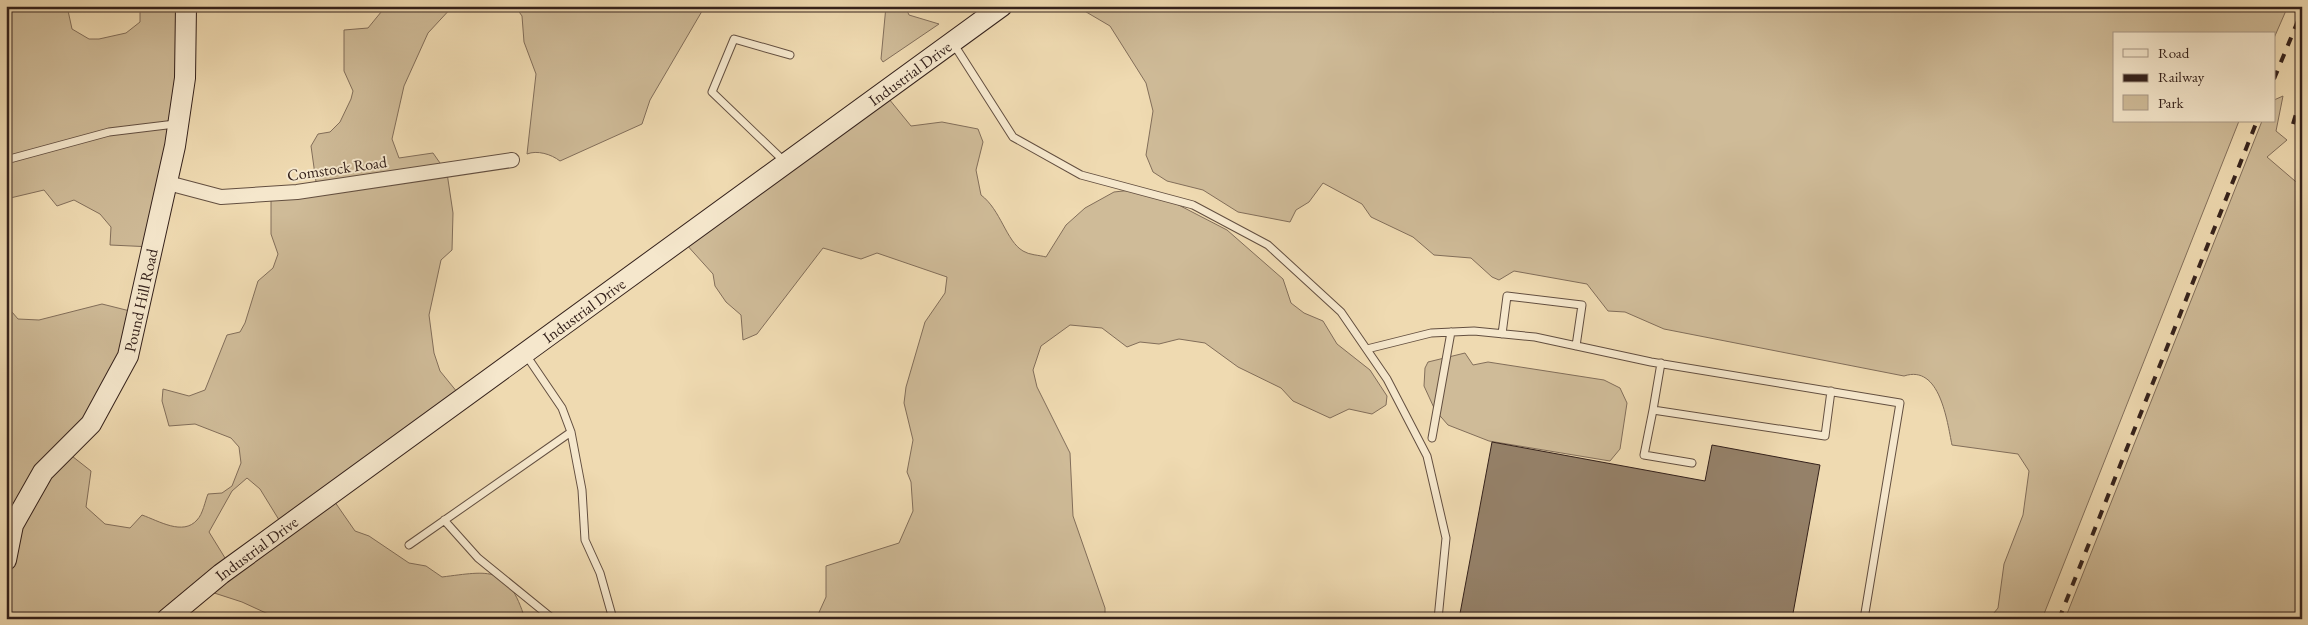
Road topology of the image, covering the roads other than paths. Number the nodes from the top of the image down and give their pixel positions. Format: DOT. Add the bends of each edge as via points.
graph roads {
  1 [pos="186,6"];
  2 [pos="1002,6"];
  3 [pos="953,42"];
  4 [pos="790,55"];
  5 [pos="178,124"];
  6 [pos="6,160"];
  7 [pos="512,160"];
  8 [pos="787,164"];
  9 [pos="168,183"];
  10 [pos="1451,332"];
  11 [pos="1502,334"];
  12 [pos="1576,346"];
  13 [pos="1367,349"];
  14 [pos="524,353"];
  15 [pos="1661,363"];
  16 [pos="1831,391"];
  17 [pos="1653,410"];
  18 [pos="571,432"];
  19 [pos="1432,438"];
  20 [pos="1692,463"];
  21 [pos="444,520"];
  22 [pos="409,545"];
  23 [pos="6,560"];
  24 [pos="167,619"];
  25 [pos="553,619"];
  26 [pos="613,619"];
  27 [pos="1438,619"];
  28 [pos="1864,619"];
  1 -- 5 [label="street, Pound Hill Road" via="185,78"];
  2 -- 3 [label="street, Industrial Drive"];
  3 -- 8 [label="street, Industrial Drive"];
  3 -- 13 [label="lane" via="1013,137 1081,175 1193,205 1268,246 1341,312"];
  4 -- 8 [label="lane" via="734,39 712,92"];
  5 -- 6 [label="lane" via="109,132"];
  5 -- 9 [label="street, Pound Hill Road"];
  7 -- 9 [label="street, Comstock Road" via="297,192 220,197"];
  8 -- 14 [label="street, Industrial Drive"];
  9 -- 23 [label="street, Pound Hill Road" via="128,356 91,424 43,472 13,525"];
  10 -- 11 [label="lane"];
  10 -- 13 [label="lane" via="1431,333"];
  10 -- 19 [label="lane"];
  11 -- 12 [label="lane"];
  11 -- 12 [label="lane" via="1507,296 1582,305"];
  12 -- 15 [label="lane"];
  13 -- 27 [label="lane" via="1387,378 1427,456 1446,538"];
  14 -- 18 [label="lane" via="562,408"];
  14 -- 24 [label="street, Industrial Drive" via="221,574"];
  15 -- 16 [label="lane"];
  15 -- 17 [label="lane"];
  16 -- 17 [label="lane" via="1825,436"];
  16 -- 28 [label="lane" via="1900,403"];
  17 -- 20 [label="lane" via="1644,455"];
  18 -- 21 [label="lane"];
  18 -- 26 [label="lane" via="582,490 585,540 600,574"];
  21 -- 22 [label="lane"];
  21 -- 25 [label="lane" via="478,558"];
}
